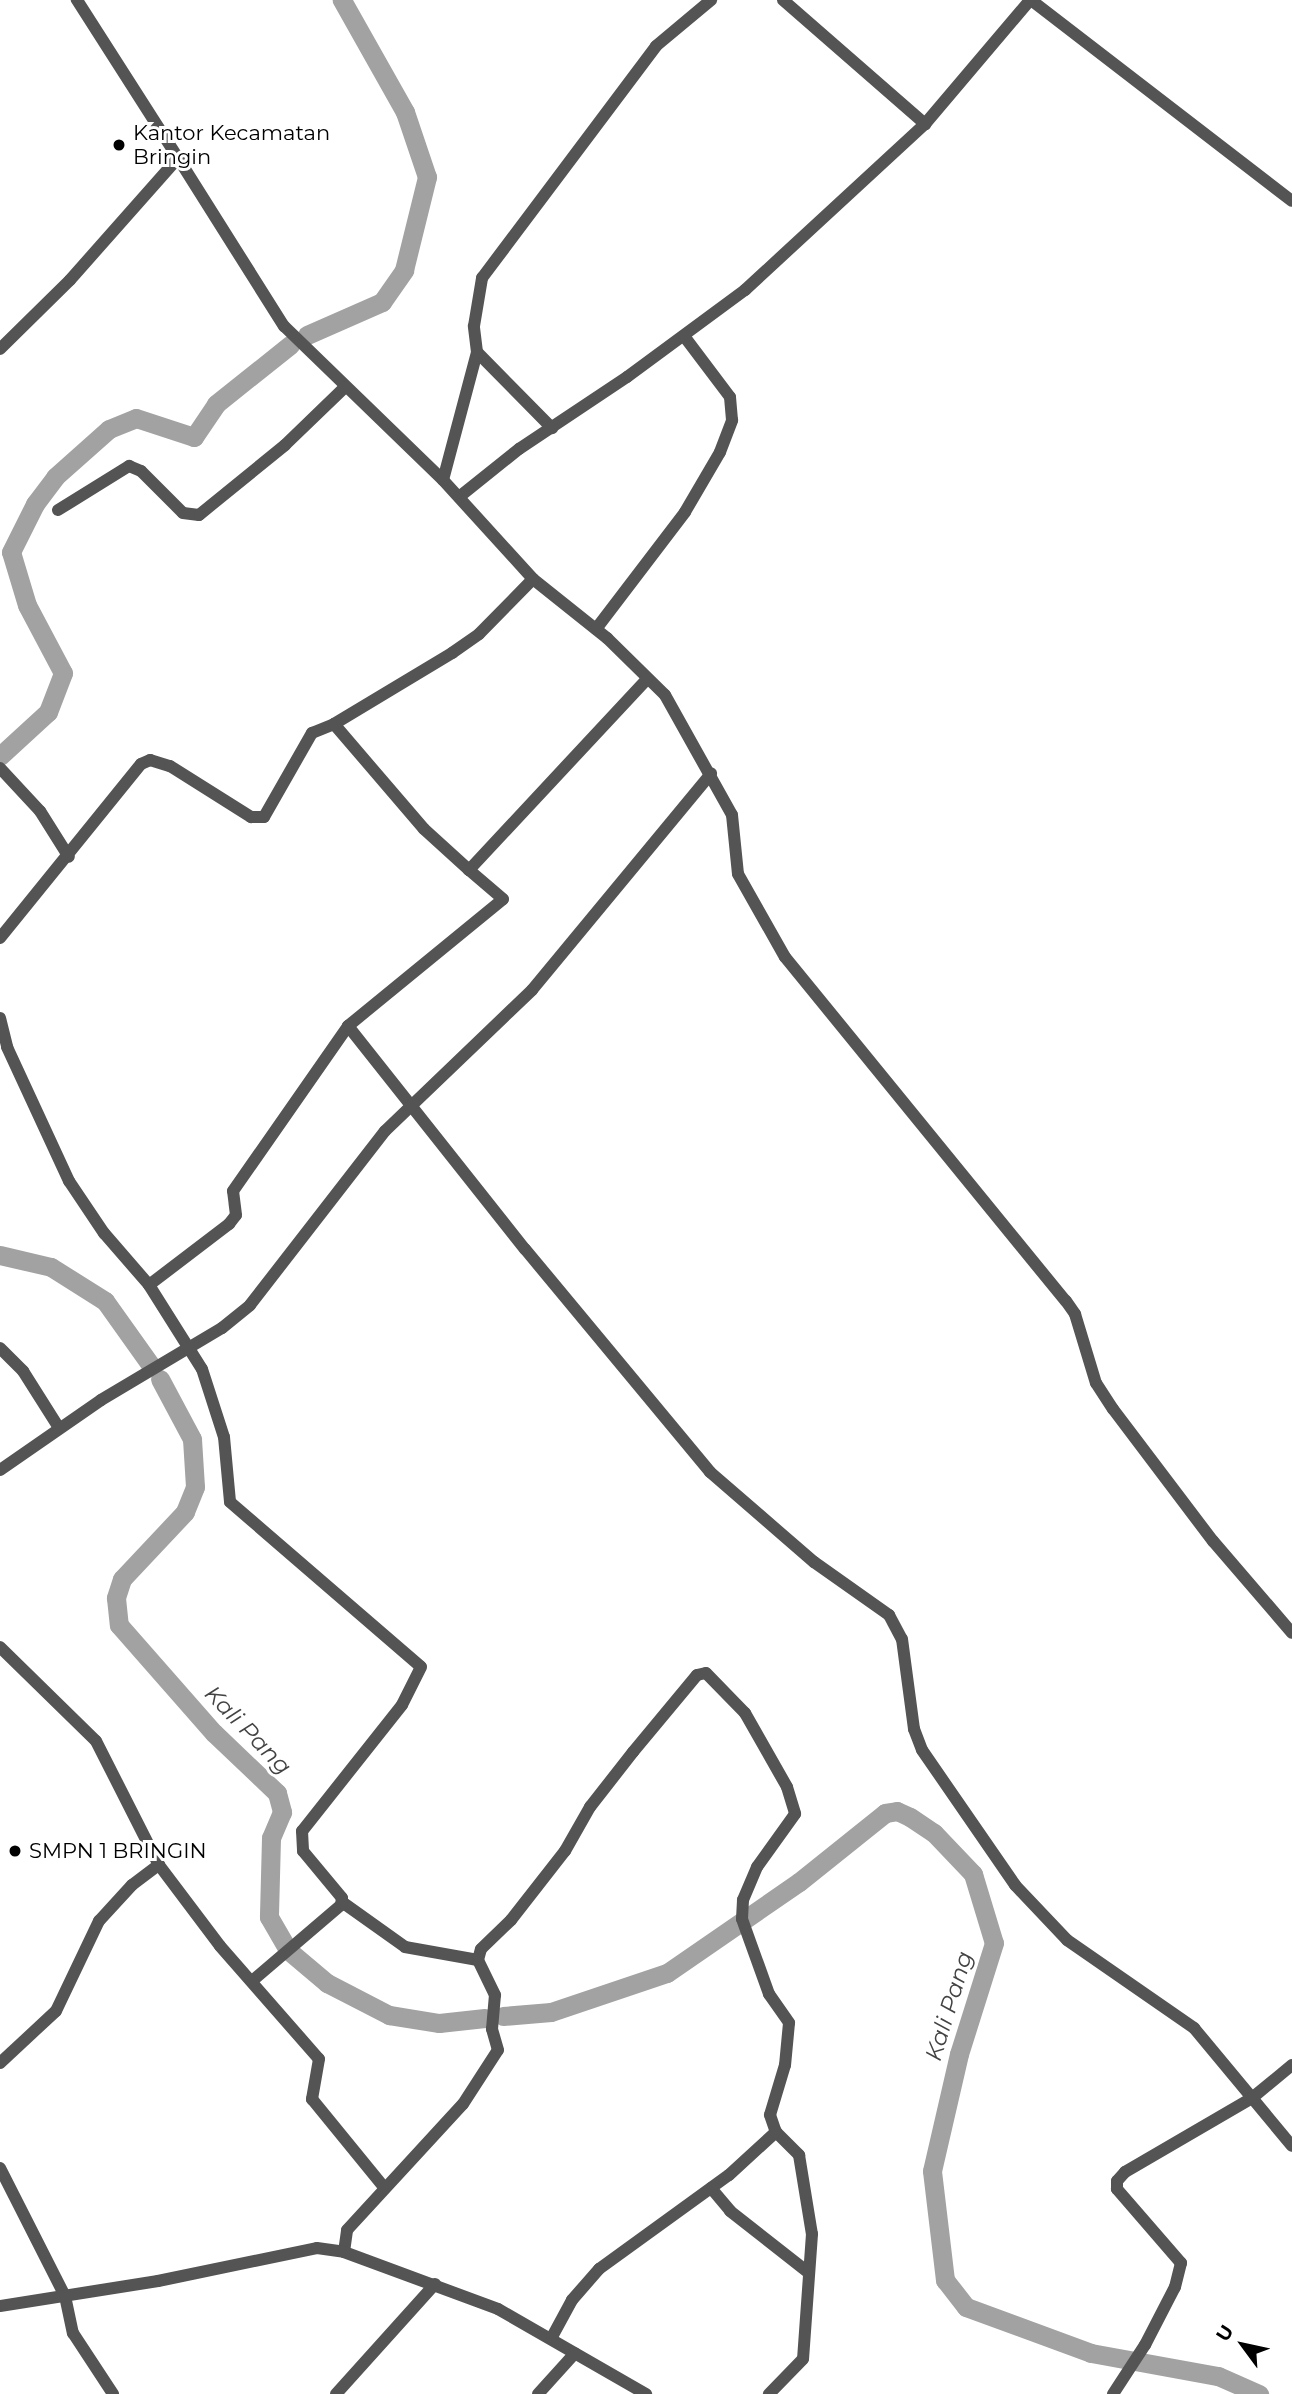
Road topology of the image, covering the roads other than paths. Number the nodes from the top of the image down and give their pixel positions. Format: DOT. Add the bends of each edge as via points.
graph roads {
  1 [pos="77,0"];
  2 [pos="711,0"];
  3 [pos="783,0"];
  4 [pos="1030,0"];
  5 [pos="925,124"];
  6 [pos="178,158"];
  7 [pos="1292,201"];
  8 [pos="684,336"];
  9 [pos="0,349"];
  10 [pos="477,352"];
  11 [pos="345,387"];
  12 [pos="552,428"];
  13 [pos="443,480"];
  14 [pos="458,497"];
  15 [pos="58,510"];
  16 [pos="533,579"];
  17 [pos="596,629"];
  18 [pos="647,679"];
  19 [pos="334,724"];
  20 [pos="0,768"];
  21 [pos="710,774"];
  22 [pos="69,857"];
  23 [pos="469,870"];
  24 [pos="0,938"];
  25 [pos="0,1018"];
  26 [pos="348,1026"];
  27 [pos="411,1101"];
  28 [pos="149,1285"];
  29 [pos="0,1348"];
  30 [pos="192,1348"];
  31 [pos="59,1428"];
  32 [pos="0,1470"];
  33 [pos="1292,1633"];
  34 [pos="0,1647"];
  35 [pos="159,1864"];
  36 [pos="342,1902"];
  37 [pos="478,1960"];
  38 [pos="252,1981"];
  39 [pos="0,2063"];
  40 [pos="1292,2065"];
  41 [pos="1252,2098"];
  42 [pos="776,2133"];
  43 [pos="1292,2146"];
  44 [pos="0,2168"];
  45 [pos="383,2186"];
  46 [pos="711,2188"];
  47 [pos="344,2252"];
  48 [pos="809,2273"];
  49 [pos="435,2284"];
  50 [pos="65,2296"];
  51 [pos="0,2306"];
  52 [pos="552,2337"];
  53 [pos="575,2353"];
  54 [pos="113,2394"];
  55 [pos="336,2394"];
  56 [pos="538,2394"];
  57 [pos="646,2394"];
  58 [pos="769,2394"];
  59 [pos="1113,2394"];
  1 -- 6 [label="street"];
  2 -- 10 [label="street" via="656,46 482,278 474,327"];
  3 -- 5 [label="street"];
  4 -- 5 [label="street"];
  4 -- 7 [label="street"];
  5 -- 8 [label="street" via="756,281"];
  6 -- 9 [label="street"];
  6 -- 11 [label="street" via="257,289 284,326"];
  8 -- 12 [label="street"];
  8 -- 17 [label="street" via="730,397 732,421 720,452 685,512"];
  10 -- 12 [label="street"];
  10 -- 13 [label="street"];
  11 -- 13 [label="street"];
  11 -- 15 [label="street" via="285,445 199,515 183,513 141,471 129,466"];
  12 -- 14 [label="street"];
  13 -- 14 [label="street"];
  14 -- 16 [label="street"];
  16 -- 17 [label="street"];
  16 -- 19 [label="street" via="479,634"];
  17 -- 18 [label="street"];
  18 -- 21 [label="street" via="665,695"];
  18 -- 23 [label="street"];
  19 -- 22 [label="street" via="321,727 304,742 300,759 264,817 251,817 170,766 150,760 141,764"];
  19 -- 23 [label="street" via="424,829"];
  20 -- 22 [label="street" via="40,811"];
  21 -- 27 [label="street" via="532,990 493,1032"];
  21 -- 33 [label="street" via="732,815 738,874 745,894 785,957 1066,1301 1075,1314 1096,1383 1113,1409 1213,1541"];
  22 -- 24 [label="street" via="11,919"];
  23 -- 26 [label="street" via="503,899"];
  25 -- 28 [label="street" via="7,1047 69,1181 104,1233"];
  26 -- 27 [label="street"];
  26 -- 28 [label="street" via="233,1191 236,1215"];
  27 -- 30 [label="street" via="274,1279 250,1305"];
  27 -- 41 [label="street" via="525,1249 710,1472 814,1562 889,1615 902,1639 914,1729 922,1751 1015,1885 1067,1940 1194,2028"];
  28 -- 30 [label="street"];
  29 -- 31 [label="street" via="23,1371"];
  30 -- 31 [label="street"];
  30 -- 36 [label="street" via="224,1437 230,1502 421,1667 402,1704 302,1831 303,1851"];
  31 -- 32 [label="street"];
  34 -- 35 [label="street" via="96,1741"];
  35 -- 38 [label="street"];
  35 -- 39 [label="street" via="99,1921 56,2011"];
  36 -- 37 [label="street" via="405,1947"];
  36 -- 38 [label="street"];
  37 -- 42 [label="street" via="481,1949 565,1851 590,1807 633,1752 697,1675 710,1675 745,1713 788,1787 795,1814 757,1867 743,1900 742,1919 769,1994 789,2023 785,2065 770,2115"];
  37 -- 45 [label="street" via="495,1995 492,2029 498,2050 463,2104"];
  38 -- 45 [label="street" via="319,2059 312,2099"];
  40 -- 41 [label="street"];
  41 -- 43 [label="street"];
  41 -- 59 [label="street" via="1117,2181 1117,2189 1181,2263 1175,2287 1145,2346"];
  42 -- 46 [label="street"];
  42 -- 48 [label="street" via="799,2155 810,2204"];
  44 -- 50 [label="street"];
  45 -- 47 [label="street" via="347,2230"];
  46 -- 48 [label="street" via="730,2211"];
  46 -- 52 [label="street" via="599,2269 572,2300"];
  47 -- 49 [label="street"];
  47 -- 50 [label="street" via="317,2248"];
  48 -- 58 [label="street" via="803,2360"];
  49 -- 52 [label="street"];
  49 -- 55 [label="street"];
  50 -- 51 [label="street"];
  50 -- 54 [label="street" via="73,2333"];
  52 -- 53 [label="street"];
  53 -- 56 [label="street"];
  53 -- 57 [label="street"];
}
